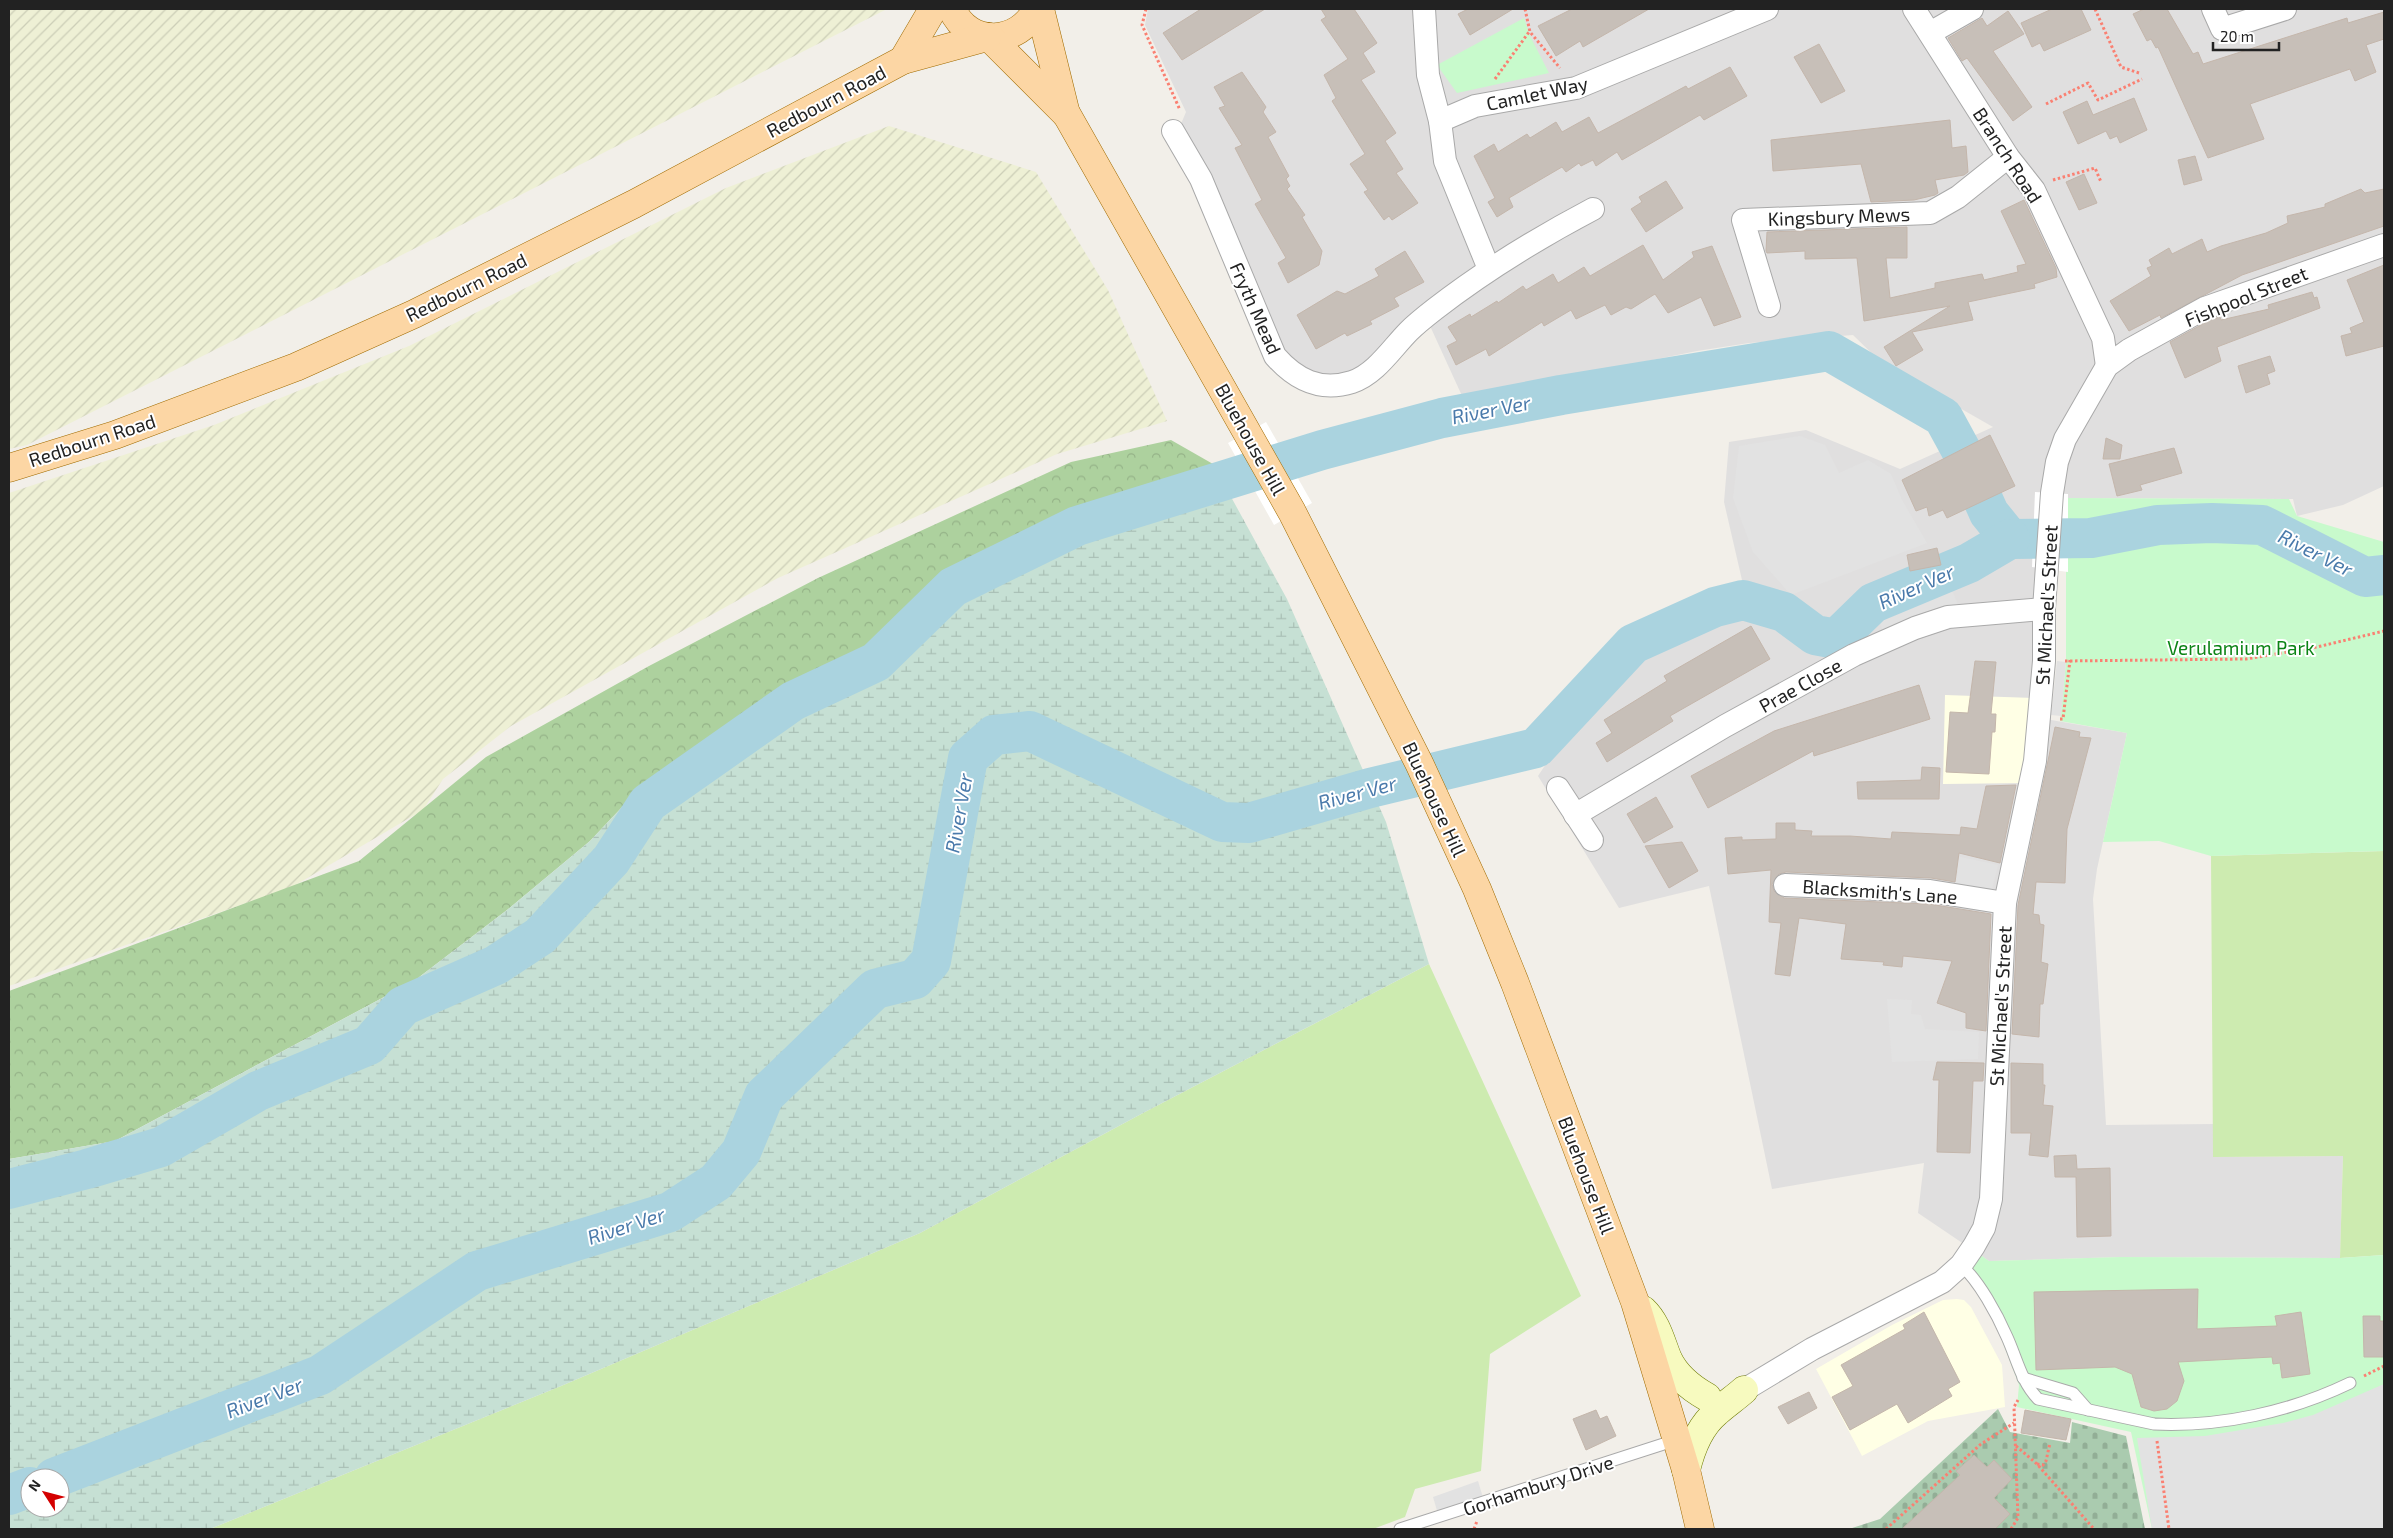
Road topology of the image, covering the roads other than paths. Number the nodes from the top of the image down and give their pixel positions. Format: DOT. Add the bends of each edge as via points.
graph roads {
  1 [pos="933,9"];
  2 [pos="952,9"];
  3 [pos="1038,9"];
  4 [pos="1424,9"];
  5 [pos="1767,9"];
  6 [pos="1914,9"];
  7 [pos="1972,9"];
  8 [pos="2213,9"];
  9 [pos="2285,9"];
  10 [pos="1930,33"];
  11 [pos="988,37"];
  12 [pos="903,60"];
  13 [pos="1067,115"];
  14 [pos="1440,121"];
  15 [pos="1173,131"];
  16 [pos="2008,157"];
  17 [pos="1593,209"];
  18 [pos="2384,245"];
  19 [pos="1489,270"];
  20 [pos="1769,306"];
  21 [pos="2107,366"];
  22 [pos="9,468"];
  23 [pos="2052,493"];
  24 [pos="2044,609"];
  25 [pos="1558,788"];
  26 [pos="1575,815"];
  27 [pos="1592,840"];
  28 [pos="1785,885"];
  29 [pos="2005,903"];
  30 [pos="1961,1265"];
  31 [pos="1634,1302"];
  32 [pos="2350,1383"];
  33 [pos="1744,1390"];
  34 [pos="1708,1397"];
  35 [pos="1668,1412"];
  36 [pos="1676,1440"];
  37 [pos="1686,1470"];
  38 [pos="1400,1529"];
  39 [pos="1700,1529"];
  1 -- 12 [label="main road, Redbourn Road"];
  2 -- 11 [label="main road, Bluehouse Hill" via="972,32"];
  3 -- 11 [label="main road, Redbourn Road" via="1020,30 1005,36"];
  3 -- 13 [label="main road, Bluehouse Hill"];
  4 -- 14 [label="street" via="1428,75"];
  5 -- 14 [label="street, Camlet Way" via="1576,88 1475,106"];
  6 -- 10 [label="street, Branch Road"];
  7 -- 10 [label="street"];
  8 -- 9 [label="street" via="2222,28"];
  10 -- 16 [label="street, Branch Road"];
  11 -- 12 [label="main road, Redbourn Road"];
  11 -- 13 [label="main road, Bluehouse Hill"];
  12 -- 22 [label="main road, Redbourn Road" via="634,204 414,314 296,367 115,434"];
  13 -- 31 [label="main road, Bluehouse Hill" via="1292,512 1424,774 1477,889 1515,983"];
  14 -- 19 [label="street" via="1445,160"];
  15 -- 19 [label="street, Fryth Mead" via="1181,160 1201,179 1275,356 1288,371 1304,380 1320,385 1338,385 1374,370 1410,329"];
  16 -- 20 [label="street, Kingsbury Mews" via="1958,197 1930,213 1743,220"];
  16 -- 21 [label="street, Branch Road" via="2034,190 2103,338"];
  17 -- 19 [label="street, Fryth Mead" via="1574,229"];
  18 -- 21 [label="street, Fishpool Street" via="2205,308 2129,350"];
  21 -- 23 [label="street, Fishpool Street" via="2066,439"];
  23 -- 24 [label="street, St Michael's Street"];
  24 -- 26 [label="street, Prae Close" via="1948,617 1915,628 1854,655"];
  24 -- 29 [label="street, St Michael's Street" via="2044,661 2036,761"];
  25 -- 26 [label="street"];
  26 -- 27 [label="street"];
  28 -- 29 [label="street, Blacksmith's Lane" via="1930,891"];
  29 -- 30 [label="street, St Michael's Street" via="1991,1199 1984,1228"];
  30 -- 32 [label="lane" via="1972,1275 2008,1338 2024,1382 2073,1393 2088,1410 2154,1424 2231,1419 2286,1408"];
  30 -- 33 [label="street, St Michael's Street" via="1942,1282 1812,1349"];
  31 -- 34 [label="street" via="1652,1318 1676,1372"];
  31 -- 35 [label="main road, Bluehouse Hill"];
  33 -- 34 [label="street" via="1728,1388"];
  33 -- 37 [label="street" via="1707,1423 1691,1450"];
  34 -- 35 [label="street"];
  35 -- 36 [label="main road, Bluehouse Hill"];
  36 -- 37 [label="main road, Bluehouse Hill"];
  36 -- 38 [label="lane, Gorhambury Drive"];
  37 -- 39 [label="main road, Bluehouse Hill"];
}
